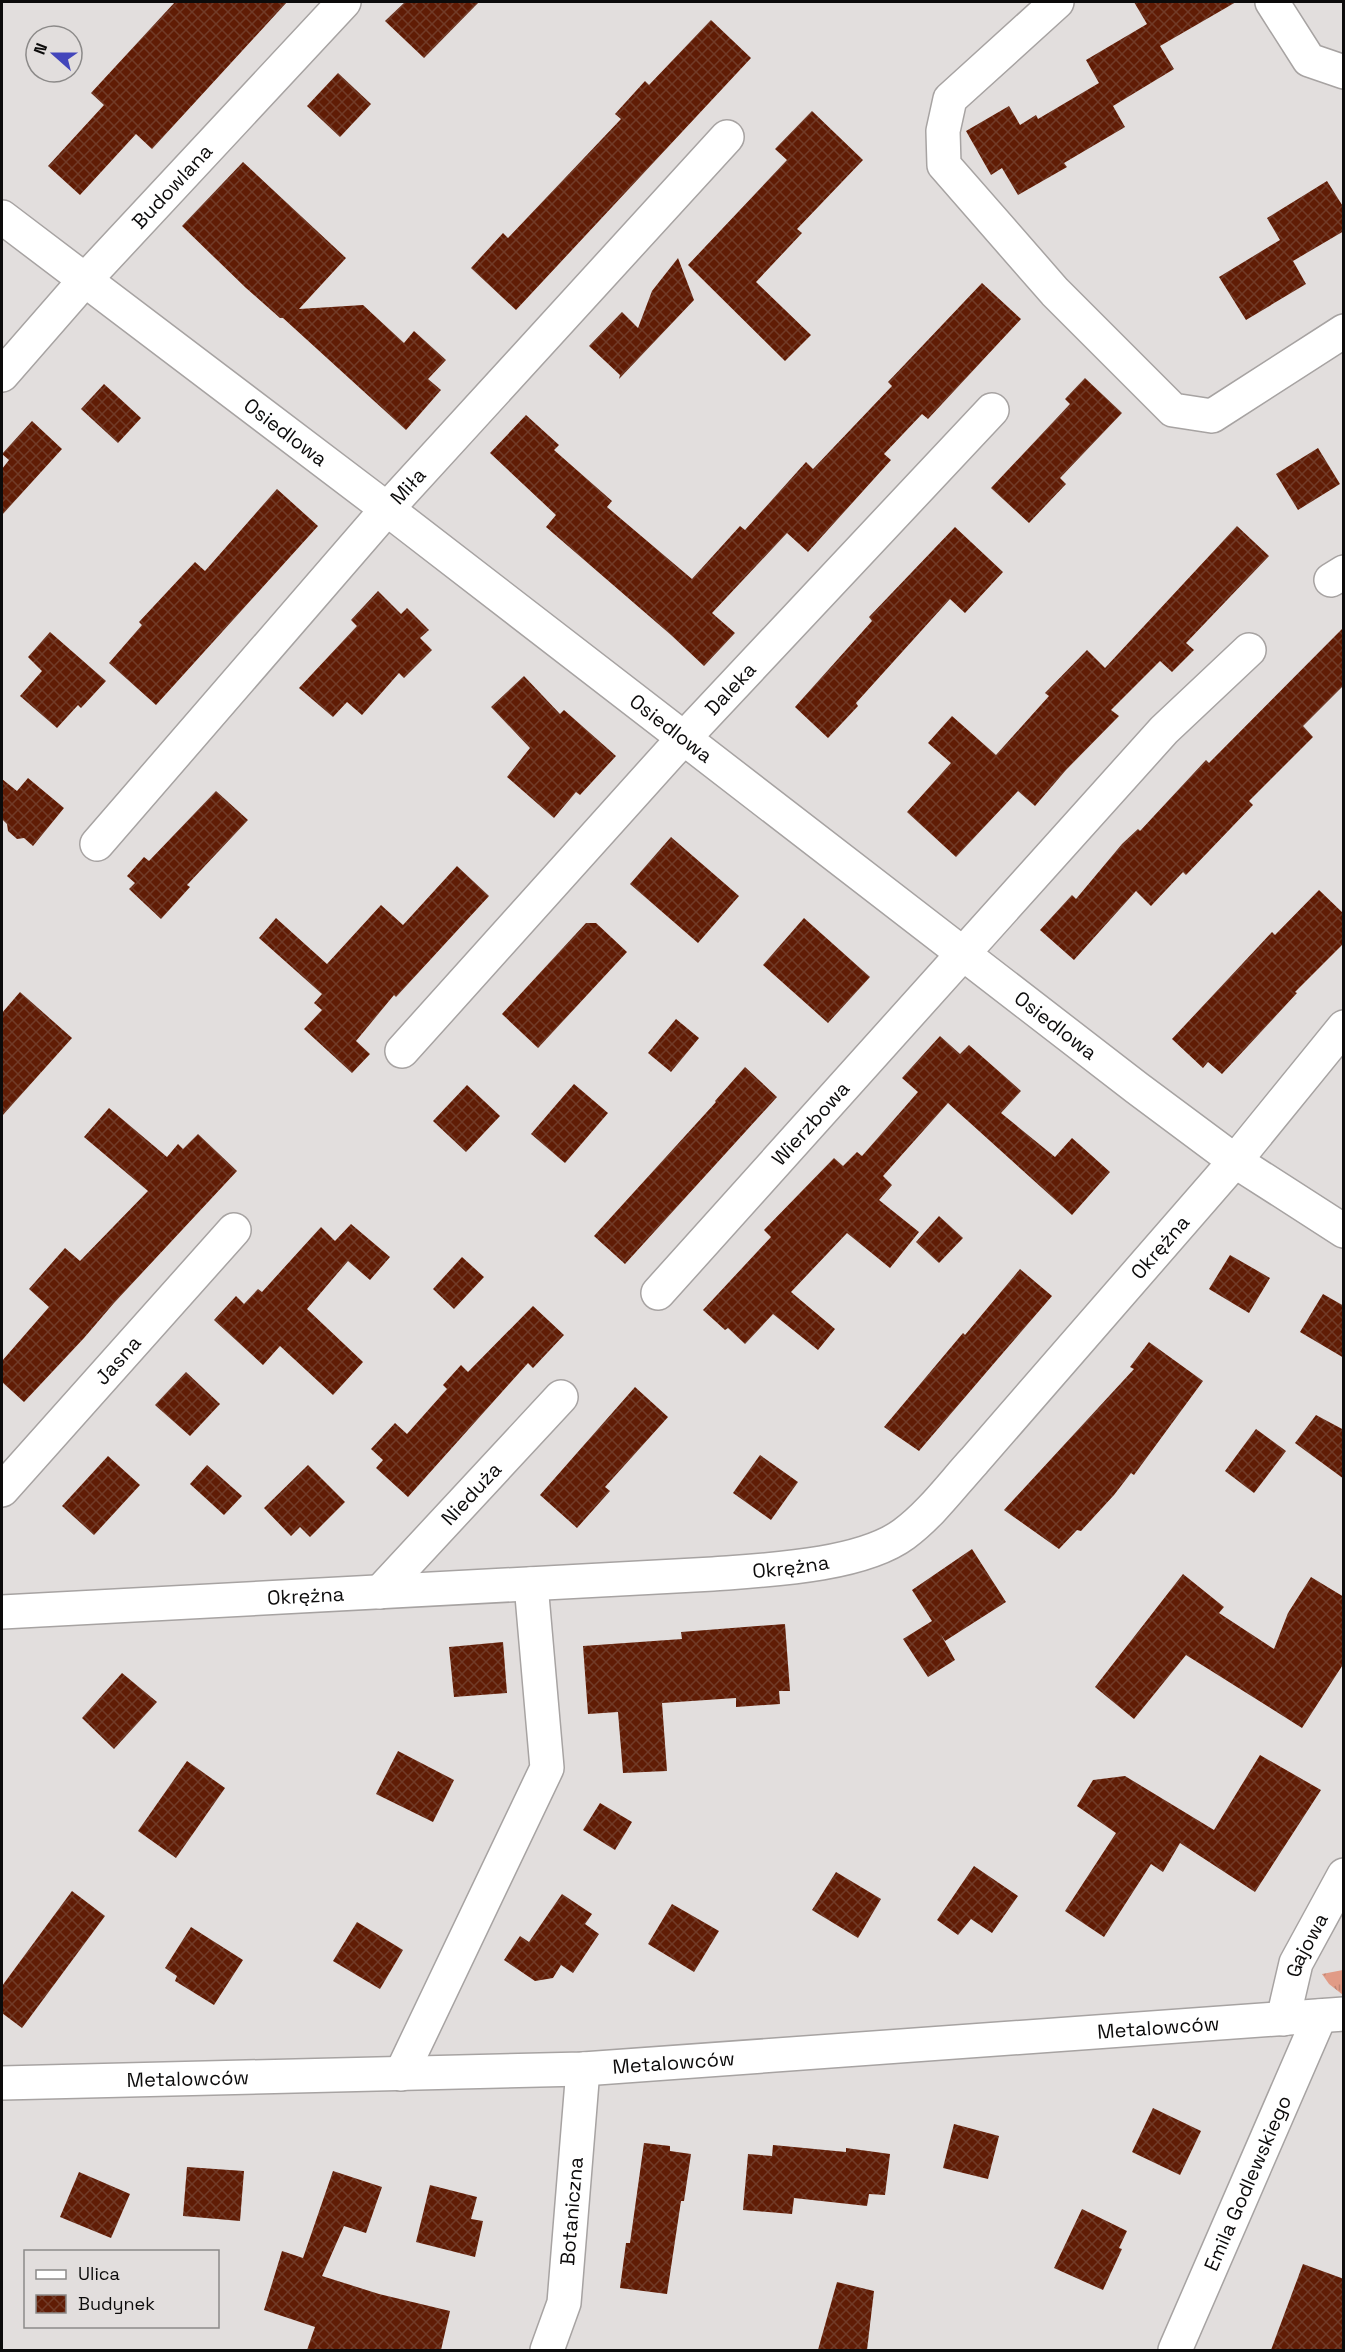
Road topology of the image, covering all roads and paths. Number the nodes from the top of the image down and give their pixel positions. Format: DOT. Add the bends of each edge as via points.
graph roads {
  1 [pos="344,2"];
  2 [pos="1057,2"];
  3 [pos="1272,2"];
  4 [pos="1344,72"];
  5 [pos="727,137"];
  6 [pos="2,217"];
  7 [pos="84,281"];
  8 [pos="1344,331"];
  9 [pos="2,375"];
  10 [pos="992,410"];
  11 [pos="387,508"];
  12 [pos="1249,650"];
  13 [pos="685,738"];
  14 [pos="97,844"];
  15 [pos="963,953"];
  16 [pos="1344,1027"];
  17 [pos="402,1051"];
  18 [pos="1235,1161"];
  19 [pos="234,1230"];
  20 [pos="1344,1231"];
  21 [pos="658,1293"];
  22 [pos="561,1397"];
  23 [pos="2,1490"];
  24 [pos="531,1584"];
  25 [pos="380,1592"];
  26 [pos="2,1612"];
  27 [pos="1344,1875"];
  28 [pos="1332,2015"];
  29 [pos="1283,2019"];
  30 [pos="583,2068"];
  31 [pos="401,2074"];
  32 [pos="2,2083"];
  33 [pos="547,2350"];
  34 [pos="1175,2350"];
  1 -- 7 [label="street, Budowlana"];
  2 -- 8 [label="street" via="950,99 943,131 944,165 1055,292 1173,410 1212,416"];
  3 -- 4 [label="street" via="1309,60"];
  5 -- 11 [label="street, Miła"];
  6 -- 7 [label="street, Osiedlowa"];
  7 -- 9 [label="street, Budowlana"];
  7 -- 11 [label="street, Osiedlowa"];
  10 -- 13 [label="street, Daleka"];
  11 -- 13 [label="street, Osiedlowa"];
  11 -- 14 [label="street, Miła"];
  12 -- 15 [label="street, Wierzbowa" via="1164,730"];
  13 -- 15 [label="street, Osiedlowa"];
  13 -- 17 [label="street, Daleka"];
  15 -- 18 [label="street, Osiedlowa"];
  15 -- 21 [label="street, Wierzbowa"];
  16 -- 18 [label="street, Okrężna"];
  18 -- 20 [label="street, Osiedlowa"];
  18 -- 24 [label="street, Okrężna" via="945,1494 897,1539 861,1554 798,1567"];
  19 -- 23 [label="street, Jasna"];
  22 -- 25 [label="street, Nieduża"];
  24 -- 25 [label="street, Okrężna"];
  24 -- 31 [label="street" via="547,1768"];
  25 -- 26 [label="street, Okrężna"];
  27 -- 29 [label="street, Gajowa" via="1296,1963"];
  28 -- 29 [label="street, Metalowców"];
  28 -- 34 [label="street, Emila Godlewskiego"];
  29 -- 30 [label="street, Metalowców"];
  30 -- 31 [label="street, Metalowców"];
  30 -- 33 [label="street, Botaniczna" via="564,2303"];
  31 -- 32 [label="street, Metalowców"];
}
